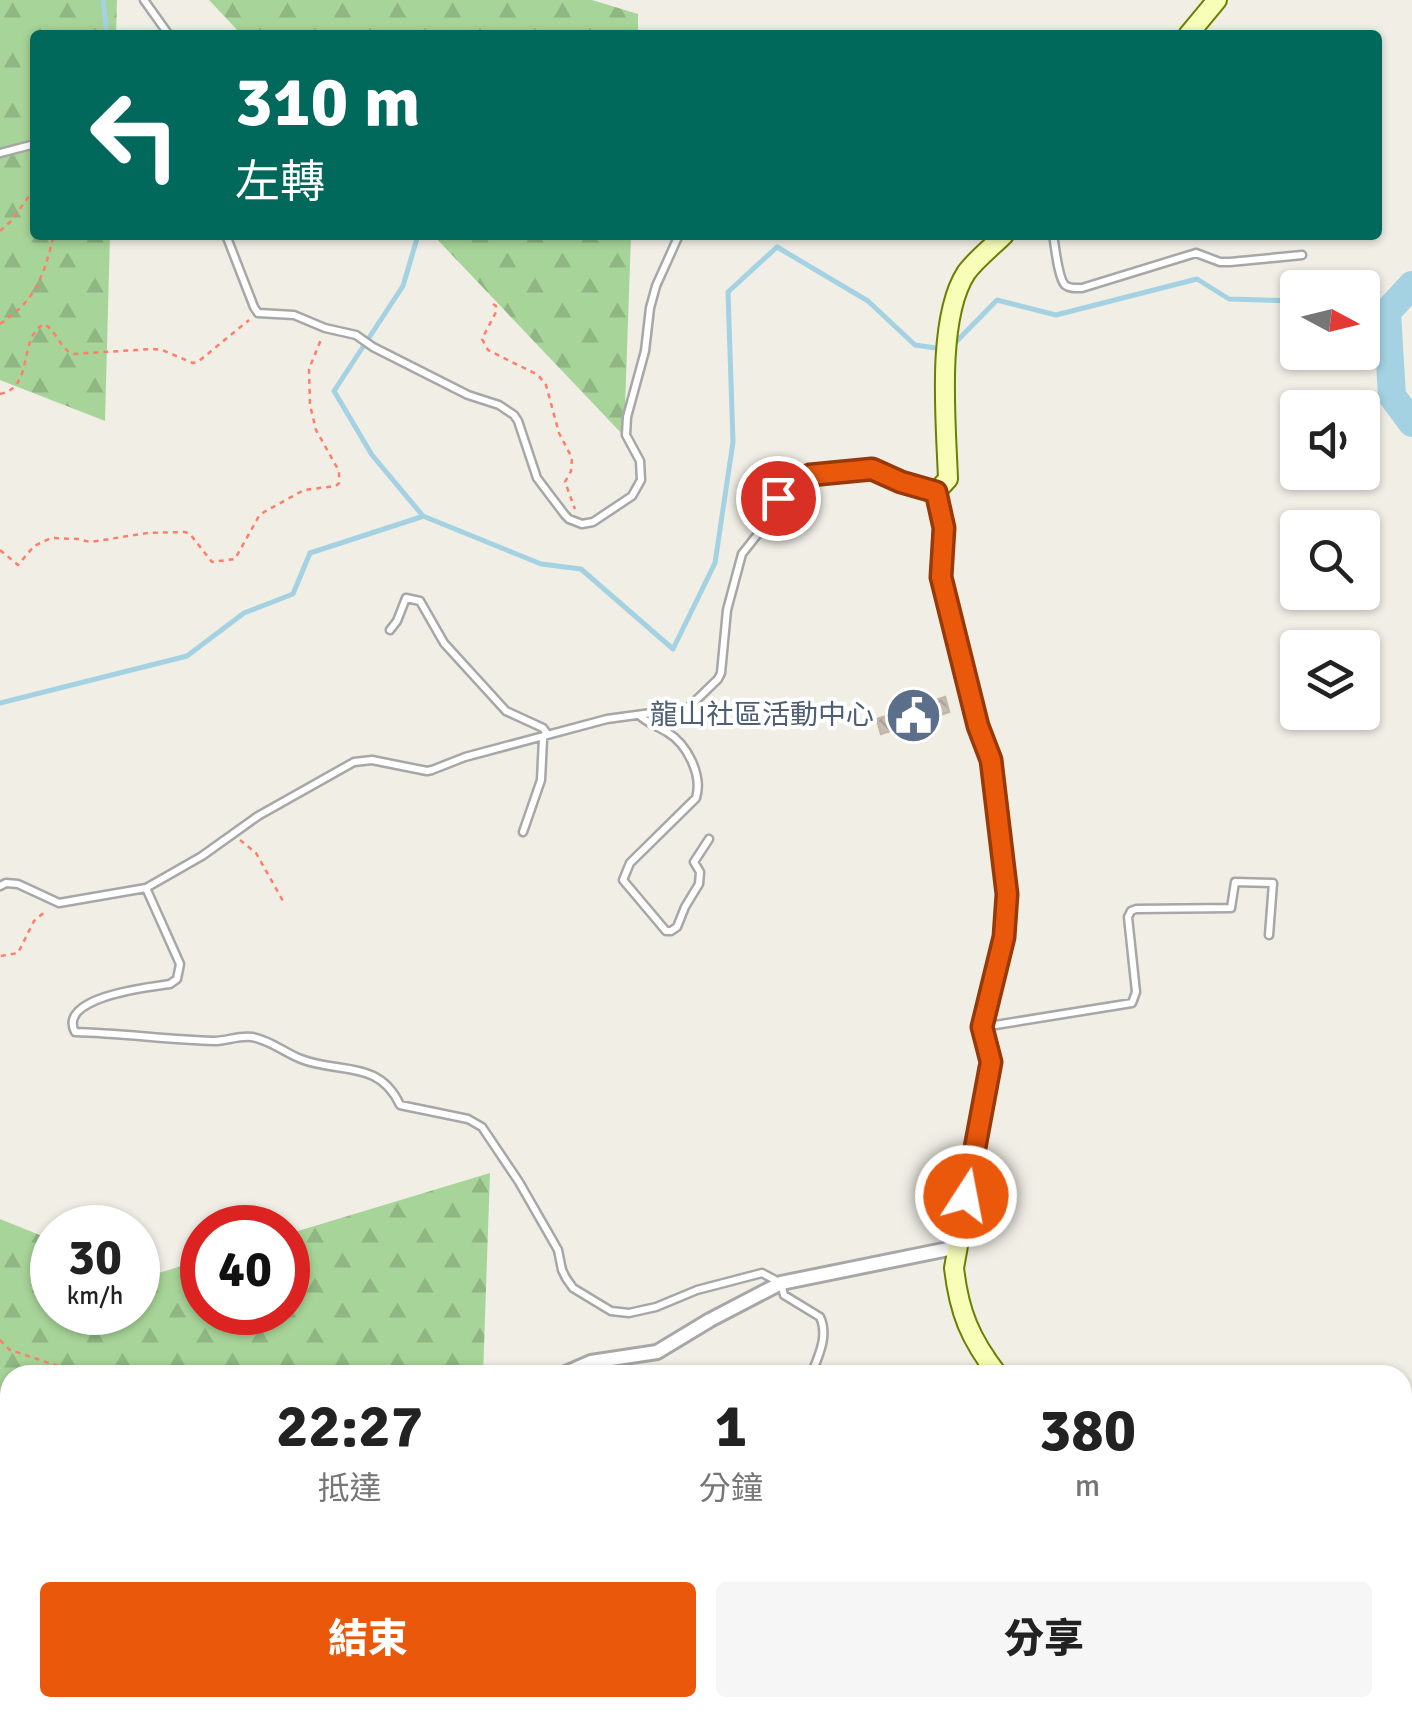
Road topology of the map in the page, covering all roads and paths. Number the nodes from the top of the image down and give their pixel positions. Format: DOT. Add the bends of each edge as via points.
graph roads {
  1 [pos="144,0"];
  2 [pos="1217,0"];
  3 [pos="165,30"];
  4 [pos="1192,30"];
  5 [pos="30,145"];
  6 [pos="0,153"];
  7 [pos="30,195"];
  8 [pos="0,231"];
  9 [pos="53,240"];
  10 [pos="228,240"];
  11 [pos="678,240"];
  12 [pos="999,240"];
  13 [pos="1054,240"];
  14 [pos="1302,254"];
  15 [pos="493,304"];
  16 [pos="258,313"];
  17 [pos="0,324"];
  18 [pos="325,328"];
  19 [pos="0,394"];
  20 [pos="936,492"];
  21 [pos="582,524"];
  22 [pos="0,550"];
  23 [pos="390,630"];
  24 [pos="638,714"];
  25 [pos="544,735"];
  26 [pos="522,832"];
  27 [pos="230,834"];
  28 [pos="709,838"];
  29 [pos="0,886"];
  30 [pos="146,888"];
  31 [pos="283,901"];
  32 [pos="56,902"];
  33 [pos="1269,935"];
  34 [pos="1,956"];
  35 [pos="982,1027"];
  36 [pos="958,1247"];
  37 [pos="782,1283"];
  38 [pos="0,1340"];
  39 [pos="55,1365"];
  40 [pos="583,1365"];
  41 [pos="815,1365"];
  42 [pos="992,1365"];
  1 -- 3 [label="lane"];
  2 -- 4 [label="street"];
  5 -- 6 [label="lane"];
  7 -- 8 [label="path"];
  9 -- 17 [label="path" via="33,295"];
  10 -- 16 [label="lane"];
  11 -- 21 [label="lane" via="656,286 626,417 641,480 632,496"];
  12 -- 20 [label="street" via="968,270 952,304 948,479"];
  13 -- 14 [label="lane" via="1062,278 1072,288 1196,252 1220,262"];
  15 -- 21 [label="path" via="496,312 482,343 546,385 572,458 565,482"];
  16 -- 18 [label="lane" via="294,315"];
  16 -- 19 [label="path" via="193,363 162,350 74,354 44,324 32,334 15,387"];
  18 -- 21 [label="lane" via="356,335 514,415 544,488 569,520"];
  18 -- 22 [label="path" via="309,369 310,405 339,483 304,490 264,512 234,559 212,562 185,532 90,542 51,538 18,565"];
  20 -- 24 [label="lane" via="872,469 810,475 789,484 742,554 718,679 688,708"];
  20 -- 35 [label="street" via="944,528 941,577 991,760 1007,894"];
  23 -- 25 [label="lane" via="406,598 420,601 444,642 506,712 543,728"];
  24 -- 25 [label="lane"];
  24 -- 28 [label="lane" via="680,742 698,785 696,798 630,863 623,880 666,931 677,927 700,884 694,862"];
  25 -- 26 [label="lane" via="541,780"];
  25 -- 27 [label="lane" via="427,771 354,762"];
  27 -- 30 [label="lane"];
  27 -- 31 [label="path" via="256,853"];
  29 -- 32 [label="lane" via="18,884"];
  30 -- 32 [label="lane"];
  30 -- 37 [label="lane" via="180,964 177,979 110,994 82,1008 73,1020 76,1032 217,1041 249,1036 300,1059 386,1083 400,1105 475,1122 488,1132 558,1250 573,1288 611,1312 656,1307 756,1273"];
  32 -- 34 [label="path" via="34,921 18,953"];
  33 -- 35 [label="lane" via="1273,883 1235,882 1231,908 1136,908 1128,918 1132,1003"];
  35 -- 36 [label="street" via="991,1062"];
  36 -- 37 [label="street"];
  36 -- 42 [label="street" via="957,1299"];
  37 -- 40 [label="street" via="657,1352"];
  37 -- 41 [label="lane" via="784,1295 824,1323"];
  38 -- 39 [label="path"];
}
